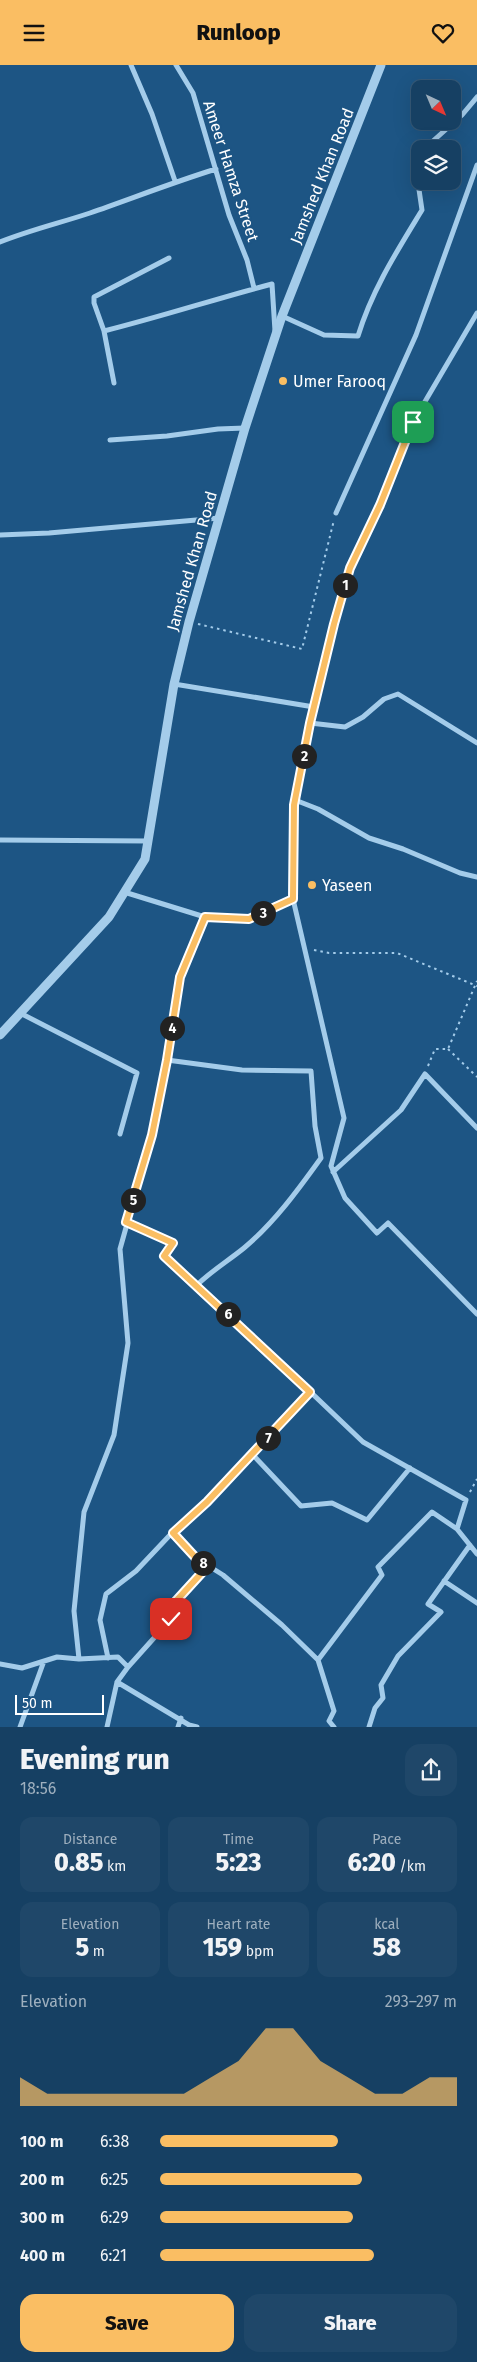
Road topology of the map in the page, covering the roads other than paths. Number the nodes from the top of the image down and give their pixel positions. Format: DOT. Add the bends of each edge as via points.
graph roads {
  1 [pos="131,65"];
  2 [pos="176,65"];
  3 [pos="381,65"];
  4 [pos="477,97"];
  5 [pos="434,140"];
  6 [pos="477,165"];
  7 [pos="216,169"];
  8 [pos="175,181"];
  9 [pos="419,190"];
  10 [pos="0,242"];
  11 [pos="168,258"];
  12 [pos="254,288"];
  13 [pos="477,313"];
  14 [pos="282,316"];
  15 [pos="104,331"];
  16 [pos="276,339"];
  17 [pos="114,383"];
  18 [pos="245,428"];
  19 [pos="110,440"];
  20 [pos="336,513"];
  21 [pos="219,518"];
  22 [pos="0,535"];
  23 [pos="174,684"];
  24 [pos="314,707"];
  25 [pos="310,723"];
  26 [pos="477,743"];
  27 [pos="295,800"];
  28 [pos="0,840"];
  29 [pos="148,841"];
  30 [pos="477,877"];
  31 [pos="124,892"];
  32 [pos="293,899"];
  33 [pos="205,917"];
  34 [pos="20,1013"];
  35 [pos="0,1035"];
  36 [pos="167,1060"];
  37 [pos="477,1128"];
  38 [pos="120,1133"];
  39 [pos="333,1172"];
  40 [pos="126,1222"];
  41 [pos="196,1286"];
  42 [pos="477,1314"];
  43 [pos="310,1392"];
  44 [pos="253,1455"];
  45 [pos="410,1468"];
  46 [pos="457,1529"];
  47 [pos="173,1533"];
  48 [pos="470,1545"];
  49 [pos="477,1553"];
  50 [pos="208,1566"];
  51 [pos="444,1581"];
  52 [pos="477,1603"];
  53 [pos="108,1658"];
  54 [pos="79,1659"];
  55 [pos="318,1660"];
  56 [pos="44,1661"];
  57 [pos="0,1664"];
  58 [pos="128,1667"];
  59 [pos="116,1682"];
  60 [pos="181,1718"];
  61 [pos="20,1727"];
  62 [pos="107,1727"];
  63 [pos="178,1727"];
  64 [pos="197,1727"];
  65 [pos="334,1727"];
  66 [pos="369,1727"];
  1 -- 8 [label="street"];
  2 -- 7 [label="street, Ameer Hamza Street" via="193,93"];
  3 -- 14 [label="street, Jamshed Khan Road"];
  4 -- 5 [label="street"];
  6 -- 20 [label="street" via="416,335"];
  7 -- 8 [label="street"];
  7 -- 12 [label="street, Ameer Hamza Street"];
  8 -- 10 [label="street"];
  9 -- 14 [label="street" via="422,210 368,305 358,336 324,335"];
  11 -- 15 [label="street" via="94,297"];
  12 -- 15 [label="street"];
  12 -- 16 [label="street" via="272,284"];
  13 -- 24 [label="street" via="413,422 380,505 350,568"];
  14 -- 16 [label="street, Jamshed Khan Road"];
  15 -- 17 [label="street"];
  16 -- 18 [label="street, Jamshed Khan Road"];
  18 -- 19 [label="street"];
  18 -- 21 [label="street, Jamshed Khan Road"];
  21 -- 22 [label="street"];
  21 -- 23 [label="street, Jamshed Khan Road"];
  23 -- 24 [label="street"];
  23 -- 29 [label="street, Jamshed Khan Road"];
  24 -- 25 [label="street"];
  25 -- 26 [label="street" via="345,727 384,699 398,694"];
  25 -- 27 [label="street"];
  27 -- 30 [label="street" via="318,809 369,838"];
  27 -- 32 [label="street"];
  28 -- 29 [label="street"];
  29 -- 31 [label="street, Jamshed Khan Road" via="145,859"];
  31 -- 33 [label="street"];
  31 -- 34 [label="street, Jamshed Khan Road" via="109,917"];
  32 -- 33 [label="street" via="249,919"];
  32 -- 39 [label="street" via="344,1118 331,1167"];
  33 -- 36 [label="street" via="180,977"];
  34 -- 35 [label="street, Jamshed Khan Road"];
  34 -- 38 [label="street" via="137,1073"];
  36 -- 40 [label="street" via="152,1135"];
  36 -- 41 [label="street" via="242,1070 312,1071 315,1126 321,1158 276,1215 244,1248"];
  37 -- 39 [label="street" via="425,1074 401,1110"];
  39 -- 42 [label="street" via="345,1199 377,1233 388,1223"];
  40 -- 41 [label="street" via="173,1243 164,1256"];
  40 -- 54 [label="street" via="120,1249 128,1343 114,1435 84,1512 74,1611"];
  41 -- 43 [label="street"];
  43 -- 44 [label="street"];
  43 -- 45 [label="street" via="363,1442"];
  44 -- 45 [label="street" via="301,1506 332,1503 367,1520"];
  44 -- 47 [label="street"];
  45 -- 46 [label="street" via="466,1500"];
  46 -- 48 [label="street"];
  46 -- 55 [label="street" via="432,1512 378,1567 382,1575"];
  47 -- 50 [label="street"];
  47 -- 53 [label="street" via="136,1571 106,1595 100,1620"];
  48 -- 49 [label="street"];
  48 -- 51 [label="street"];
  50 -- 55 [label="street" via="223,1575"];
  50 -- 58 [label="street" via="165,1613 171,1619"];
  51 -- 52 [label="street"];
  51 -- 66 [label="street" via="428,1604 441,1612 398,1657 382,1685 383,1698 375,1708"];
  53 -- 54 [label="street"];
  53 -- 58 [label="street" via="118,1657"];
  54 -- 56 [label="street" via="57,1657"];
  55 -- 65 [label="street" via="334,1711 329,1721"];
  56 -- 57 [label="street" via="22,1668"];
  56 -- 61 [label="street"];
  58 -- 59 [label="street"];
  59 -- 60 [label="street"];
  59 -- 62 [label="street"];
  60 -- 63 [label="street"];
  60 -- 64 [label="street"];
}
